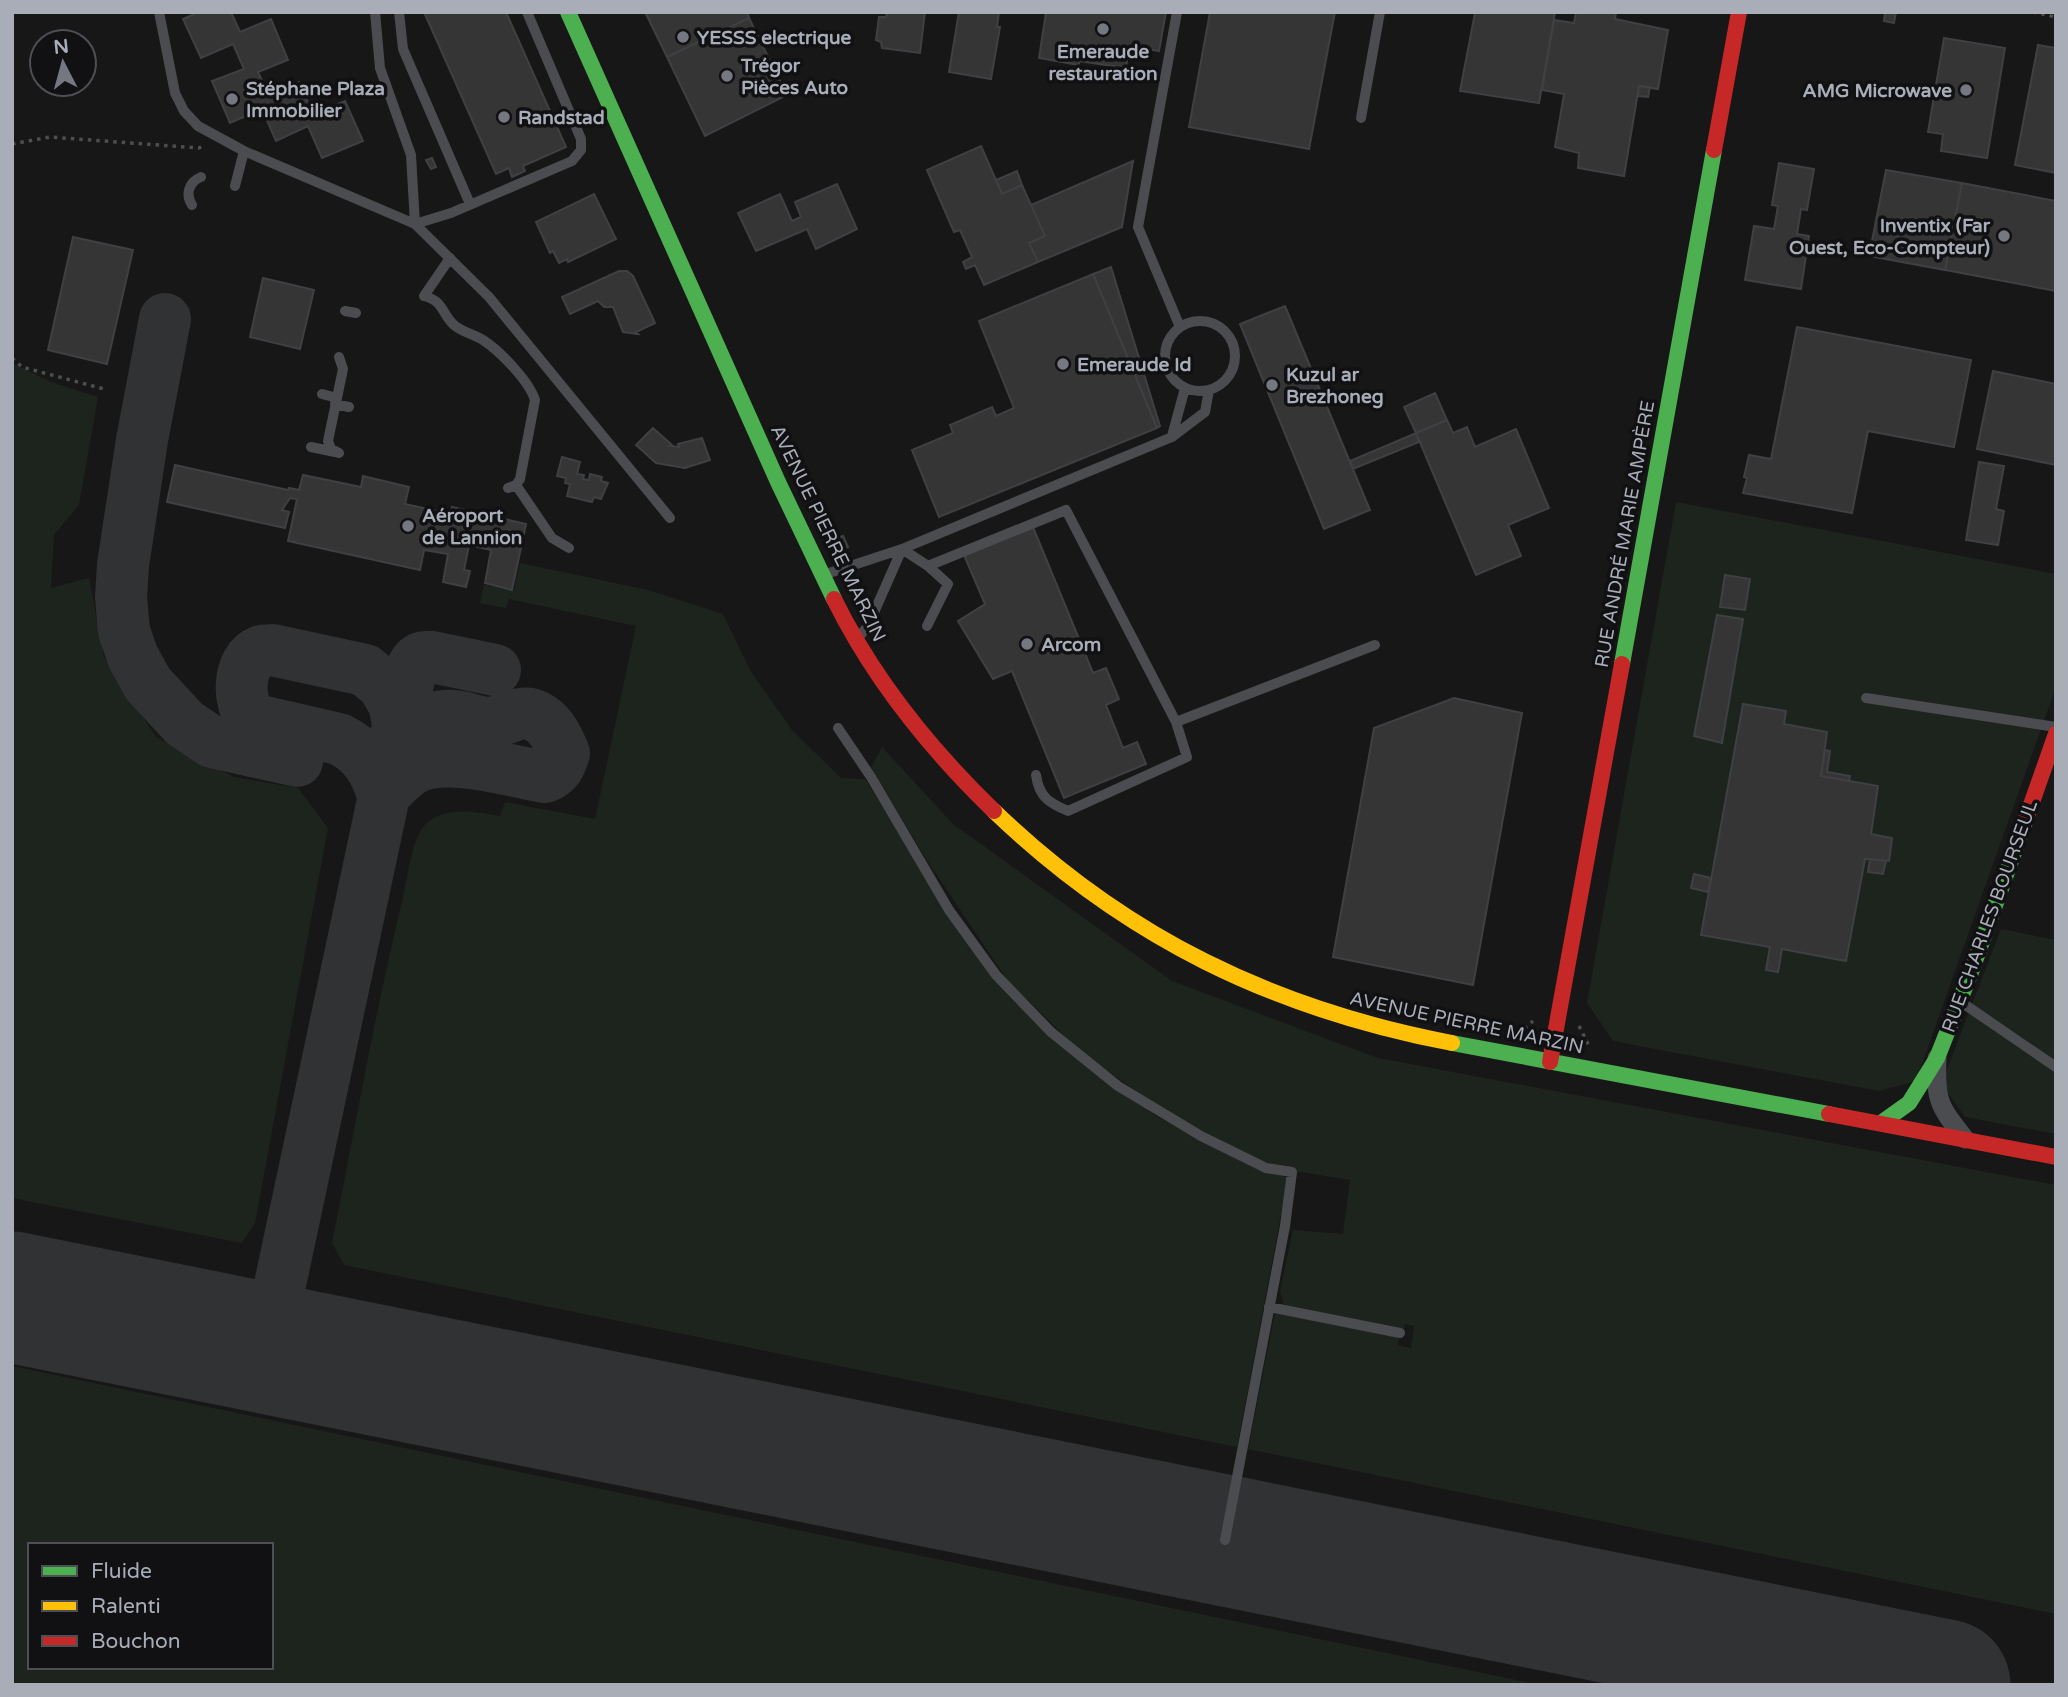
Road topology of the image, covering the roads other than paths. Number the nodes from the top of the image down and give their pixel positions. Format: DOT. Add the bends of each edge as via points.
graph roads {
  1 [pos="159,12"];
  2 [pos="375,12"];
  3 [pos="399,12"];
  4 [pos="527,12"];
  5 [pos="568,12"];
  6 [pos="1177,12"];
  7 [pos="1380,12"];
  8 [pos="1739,12"];
  9 [pos="1361,118"];
  10 [pos="244,151"];
  11 [pos="201,177"];
  12 [pos="235,186"];
  13 [pos="470,204"];
  14 [pos="192,205"];
  15 [pos="415,224"];
  16 [pos="450,258"];
  17 [pos="1180,327"];
  18 [pos="470,336"];
  19 [pos="481,339"];
  20 [pos="348,358"];
  21 [pos="1185,388"];
  22 [pos="1209,390"];
  23 [pos="322,394"];
  24 [pos="336,401"];
  25 [pos="349,407"];
  26 [pos="1172,436"];
  27 [pos="311,447"];
  28 [pos="670,518"];
  29 [pos="569,548"];
  30 [pos="902,549"];
  31 [pos="929,566"];
  32 [pos="822,576"];
  33 [pos="927,626"];
  34 [pos="855,641"];
  35 [pos="1375,645"];
  36 [pos="1866,698"];
  37 [pos="1176,722"];
  38 [pos="2056,727"];
  39 [pos="838,728"];
  40 [pos="2056,734"];
  41 [pos="1036,775"];
  42 [pos="1958,1000"];
  43 [pos="1937,1058"];
  44 [pos="1550,1062"];
  45 [pos="2056,1067"];
  46 [pos="1881,1123"];
  47 [pos="1965,1139"];
  48 [pos="2056,1157"];
  49 [pos="1269,1307"];
  50 [pos="1400,1333"];
  51 [pos="1226,1540"];
  1 -- 10 [label="lane" via="175,93 184,111 198,126"];
  2 -- 15 [label="lane" via="380,68 411,155"];
  3 -- 13 [label="lane" via="403,49"];
  4 -- 13 [label="lane" via="581,139 581,150 572,160"];
  5 -- 32 [label="main road, AVENUE PIERRE MARZIN"];
  6 -- 17 [label="lane" via="1138,227"];
  7 -- 9 [label="lane"];
  8 -- 44 [label="main road, RUE ANDRÉ MARIE AMPÈRE"];
  10 -- 12 [label="lane"];
  10 -- 15 [label="lane"];
  11 -- 14 [label="lane" via="189,188"];
  13 -- 15 [label="lane"];
  15 -- 16 [label="lane"];
  16 -- 19 [label="lane" via="424,296 437,300 456,327"];
  16 -- 28 [label="lane" via="489,297"];
  17 -- 21 [label="lane" via="1171,336 1165,359 1168,371"];
  17 -- 22 [label="lane" via="1191,322 1213,323 1230,337 1233,369 1219,386"];
  18 -- 19 [label="lane"];
  19 -- 29 [label="lane" via="520,374 535,404 522,443 520,479 512,486 552,538"];
  20 -- 24 [label="lane" via="339,357 343,369"];
  21 -- 22 [label="lane"];
  21 -- 26 [label="lane"];
  22 -- 26 [label="lane" via="1205,412"];
  23 -- 24 [label="lane"];
  24 -- 25 [label="lane"];
  24 -- 27 [label="lane" via="328,443 339,453"];
  26 -- 30 [label="lane"];
  30 -- 31 [label="lane"];
  30 -- 32 [label="lane"];
  30 -- 34 [label="lane" via="868,626"];
  31 -- 33 [label="lane" via="948,584"];
  31 -- 37 [label="lane" via="1066,510"];
  32 -- 34 [label="main road, AVENUE PIERRE MARZIN"];
  34 -- 44 [label="main road, AVENUE PIERRE MARZIN" via="932,746 1013,831 1094,896 1179,949 1273,994 1342,1018"];
  35 -- 37 [label="lane"];
  36 -- 38 [label="lane"];
  37 -- 41 [label="lane" via="1188,757 1068,811 1049,803 1038,789"];
  39 -- 49 [label="lane" via="949,910 996,975 1051,1032 1118,1086 1201,1136 1266,1168 1292,1172"];
  40 -- 42 [label="main road, RUE CHARLES BOURSEUL"];
  42 -- 43 [label="main road, RUE CHARLES BOURSEUL"];
  42 -- 45 [label="lane"];
  43 -- 46 [label="main road, RUE CHARLES BOURSEUL" via="1909,1103"];
  43 -- 47 [label="street, RUE CHARLES BOURSEUL" via="1942,1111"];
  44 -- 46 [label="main road, AVENUE PIERRE MARZIN"];
  46 -- 47 [label="main road, AVENUE PIERRE MARZIN"];
  47 -- 48 [label="main road, AVENUE PIERRE MARZIN"];
  49 -- 50 [label="lane"];
  49 -- 51 [label="lane"];
}
